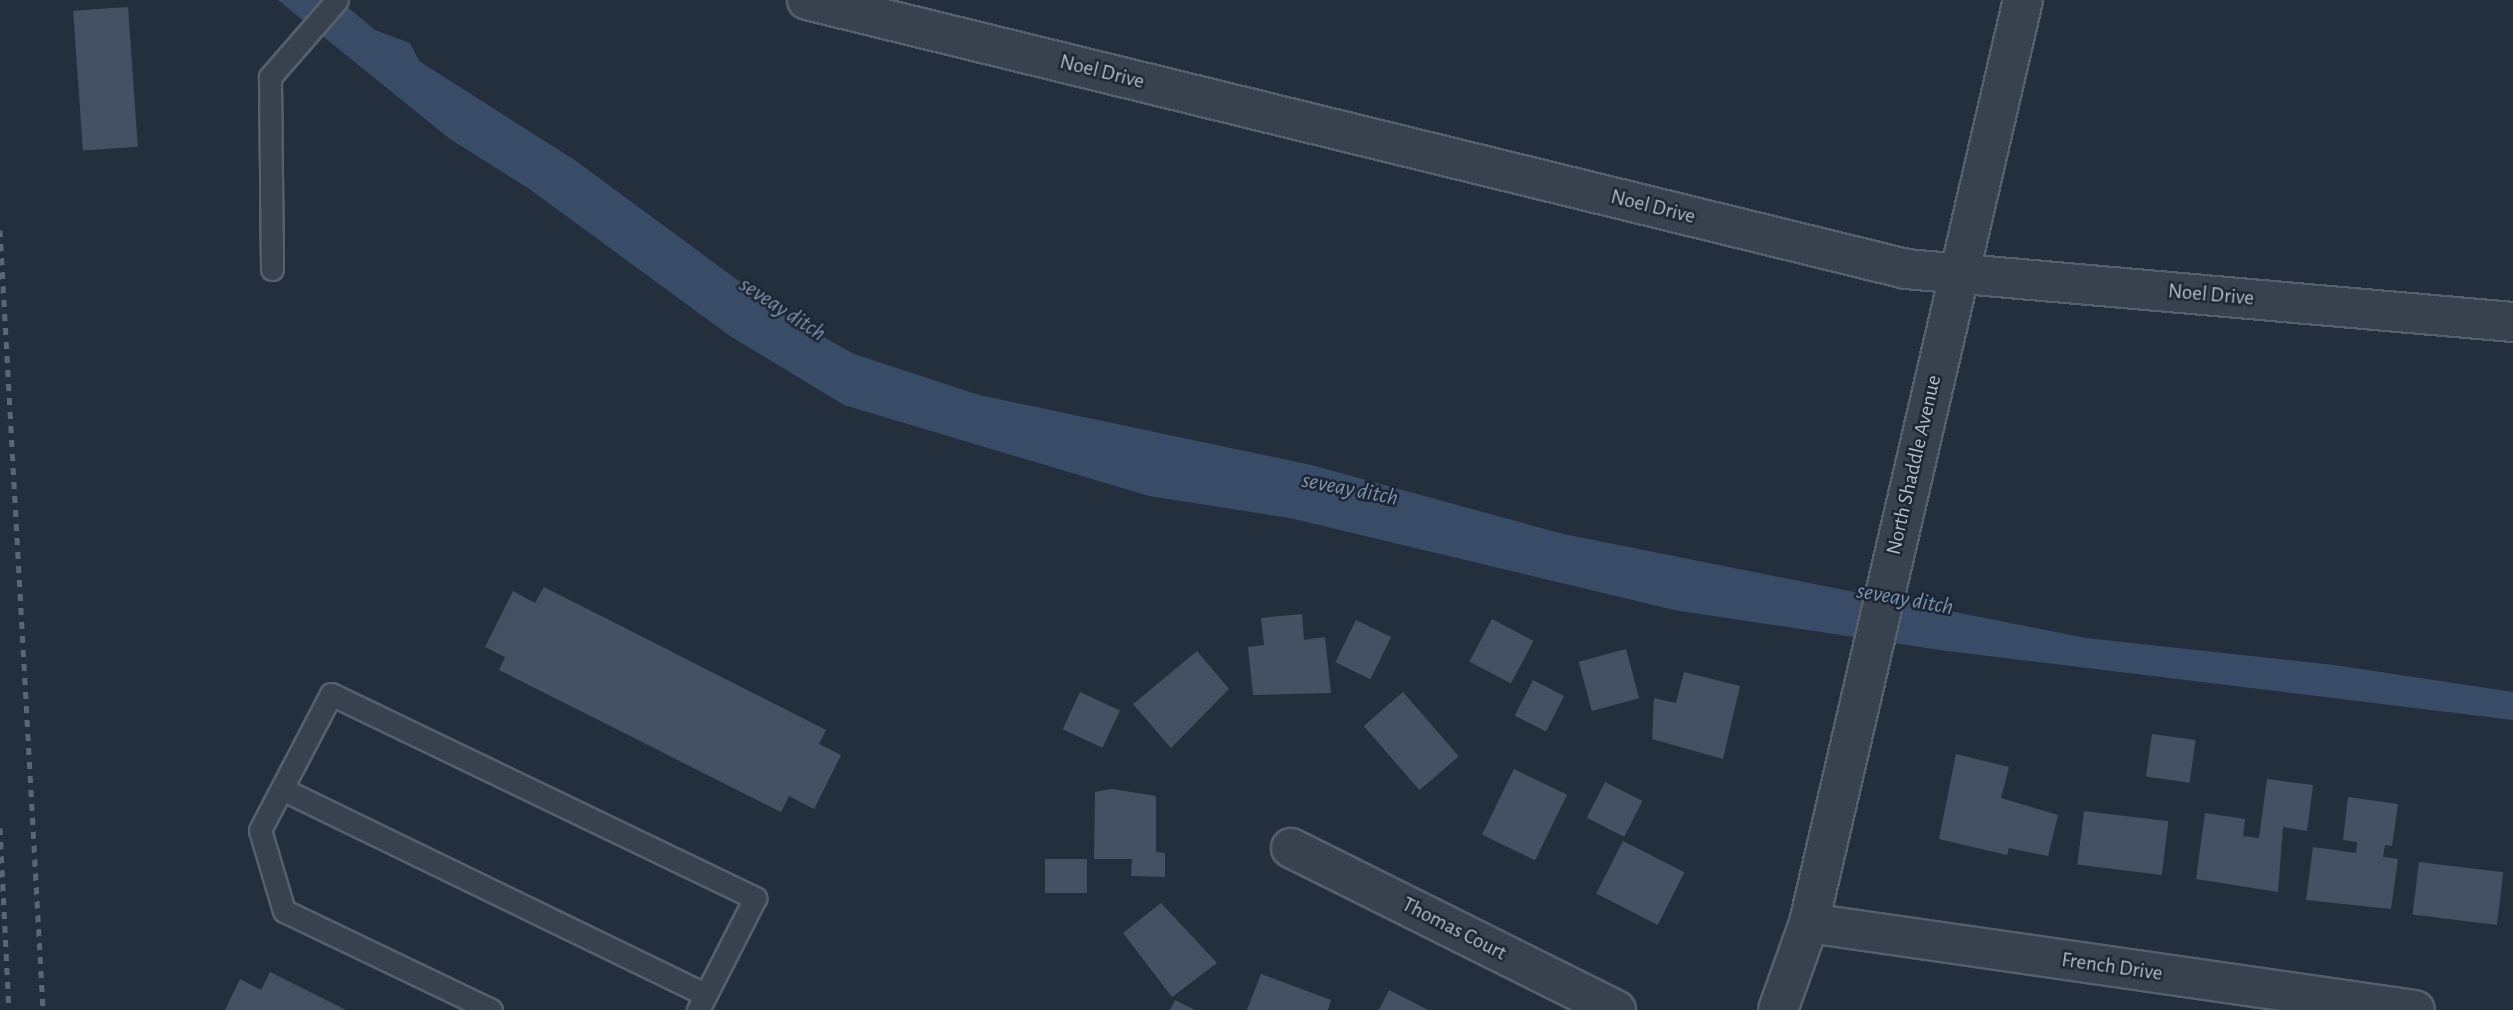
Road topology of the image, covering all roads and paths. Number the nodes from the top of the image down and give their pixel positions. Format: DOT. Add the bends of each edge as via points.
graph roads {
  1 [pos="337,0"];
  2 [pos="807,0"];
  3 [pos="2023,0"];
  4 [pos="272,269"];
  5 [pos="1962,271"];
  6 [pos="2513,322"];
  7 [pos="282,789"];
  8 [pos="1291,848"];
  9 [pos="1809,923"];
  10 [pos="701,1002"];
  11 [pos="2349,1006"];
  12 [pos="491,1010"];
  13 [pos="1616,1010"];
  14 [pos="1778,1010"];
  15 [pos="2415,1010"];
  1 -- 4 [label="lane" via="270,77"];
  2 -- 5 [label="street, Noel Drive" via="1906,269"];
  3 -- 5 [label="street, North Shaddle Avenue"];
  5 -- 6 [label="street, Noel Drive"];
  5 -- 9 [label="street, North Shaddle Avenue"];
  7 -- 10 [label="lane"];
  7 -- 10 [label="lane" via="331,694 755,898"];
  7 -- 12 [label="lane" via="260,830 284,911"];
  8 -- 13 [label="street, Thomas Court"];
  9 -- 11 [label="street, French Drive"];
  9 -- 14 [label="street, North Shaddle Avenue"];
  11 -- 15 [label="street, French Drive"];
}
